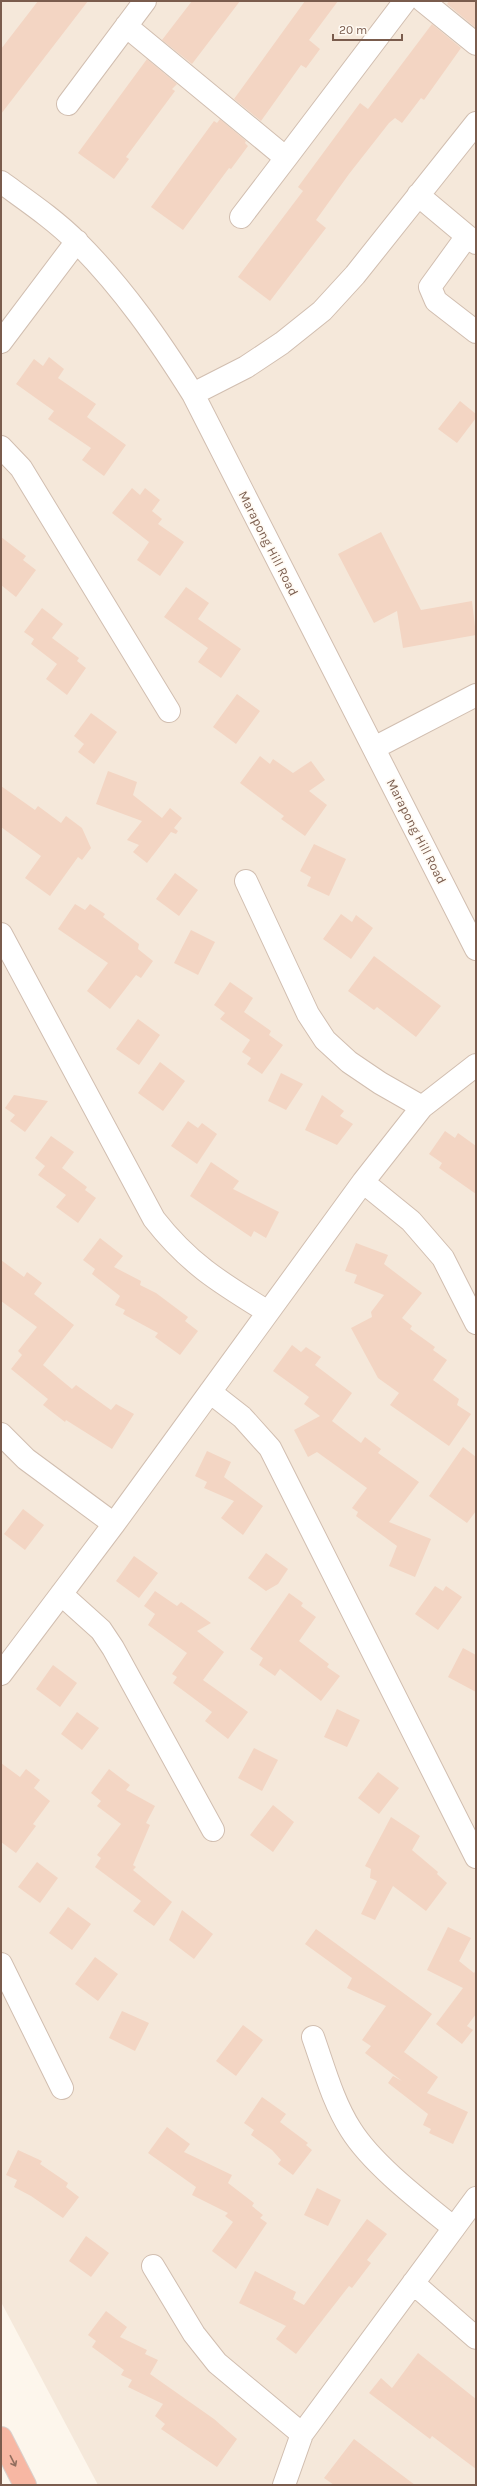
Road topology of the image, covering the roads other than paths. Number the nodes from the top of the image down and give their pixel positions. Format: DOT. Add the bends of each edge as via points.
graph roads {
  1 [pos="144,1"];
  2 [pos="405,1"];
  3 [pos="423,1"];
  4 [pos="126,26"];
  5 [pos="476,44"];
  6 [pos="68,104"];
  7 [pos="476,123"];
  8 [pos="286,158"];
  9 [pos="1,182"];
  10 [pos="418,195"];
  11 [pos="241,217"];
  12 [pos="472,240"];
  13 [pos="77,241"];
  14 [pos="476,332"];
  15 [pos="1,342"];
  16 [pos="193,394"];
  17 [pos="1,447"];
  18 [pos="476,695"];
  19 [pos="169,711"];
  20 [pos="374,748"];
  21 [pos="246,881"];
  22 [pos="1,934"];
  23 [pos="476,949"];
  24 [pos="476,1066"];
  25 [pos="422,1107"];
  26 [pos="363,1182"];
  27 [pos="268,1312"];
  28 [pos="476,1324"];
  29 [pos="210,1392"];
  30 [pos="1,1434"];
  31 [pos="114,1524"];
  32 [pos="61,1594"];
  33 [pos="1,1674"];
  34 [pos="213,1830"];
  35 [pos="476,1857"];
  36 [pos="1,1964"];
  37 [pos="313,2037"];
  38 [pos="62,2088"];
  39 [pos="476,2198"];
  40 [pos="454,2228"];
  41 [pos="152,2266"];
  42 [pos="414,2283"];
  43 [pos="476,2338"];
  44 [pos="302,2434"];
  45 [pos="1,2438"];
  46 [pos="25,2485"];
  47 [pos="284,2485"];
  1 -- 4 [label="street"];
  2 -- 8 [label="street"];
  3 -- 5 [label="street"];
  4 -- 6 [label="street"];
  4 -- 8 [label="street"];
  7 -- 10 [label="street"];
  8 -- 11 [label="street"];
  9 -- 13 [label="street, Marapong Hill Road" via="45,213"];
  10 -- 12 [label="street"];
  10 -- 16 [label="street" via="355,275 322,312 252,363"];
  12 -- 14 [label="street" via="430,287 436,301"];
  13 -- 15 [label="street"];
  13 -- 16 [label="street, Marapong Hill Road" via="122,290"];
  16 -- 20 [label="street, Marapong Hill Road"];
  17 -- 19 [label="street" via="21,468"];
  18 -- 20 [label="street"];
  20 -- 23 [label="street, Marapong Hill Road"];
  21 -- 25 [label="street" via="308,1014 325,1040 349,1062"];
  22 -- 27 [label="street" via="154,1219 176,1246 196,1264"];
  24 -- 25 [label="street"];
  25 -- 26 [label="street"];
  26 -- 27 [label="street"];
  26 -- 28 [label="street" via="410,1221 443,1258"];
  27 -- 29 [label="street"];
  29 -- 31 [label="street"];
  29 -- 35 [label="street" via="242,1417 270,1448"];
  30 -- 31 [label="street" via="26,1459"];
  31 -- 32 [label="street"];
  32 -- 33 [label="street"];
  32 -- 34 [label="street" via="101,1630 113,1648"];
  36 -- 38 [label="street"];
  37 -- 40 [label="street" via="338,2104 352,2131 374,2157 416,2197"];
  39 -- 40 [label="street"];
  40 -- 42 [label="street"];
  41 -- 44 [label="street" via="194,2334 217,2363"];
  42 -- 43 [label="street"];
  42 -- 44 [label="street"];
  44 -- 47 [label="street"];
  45 -- 46 [label="highway, one-way"];
}
